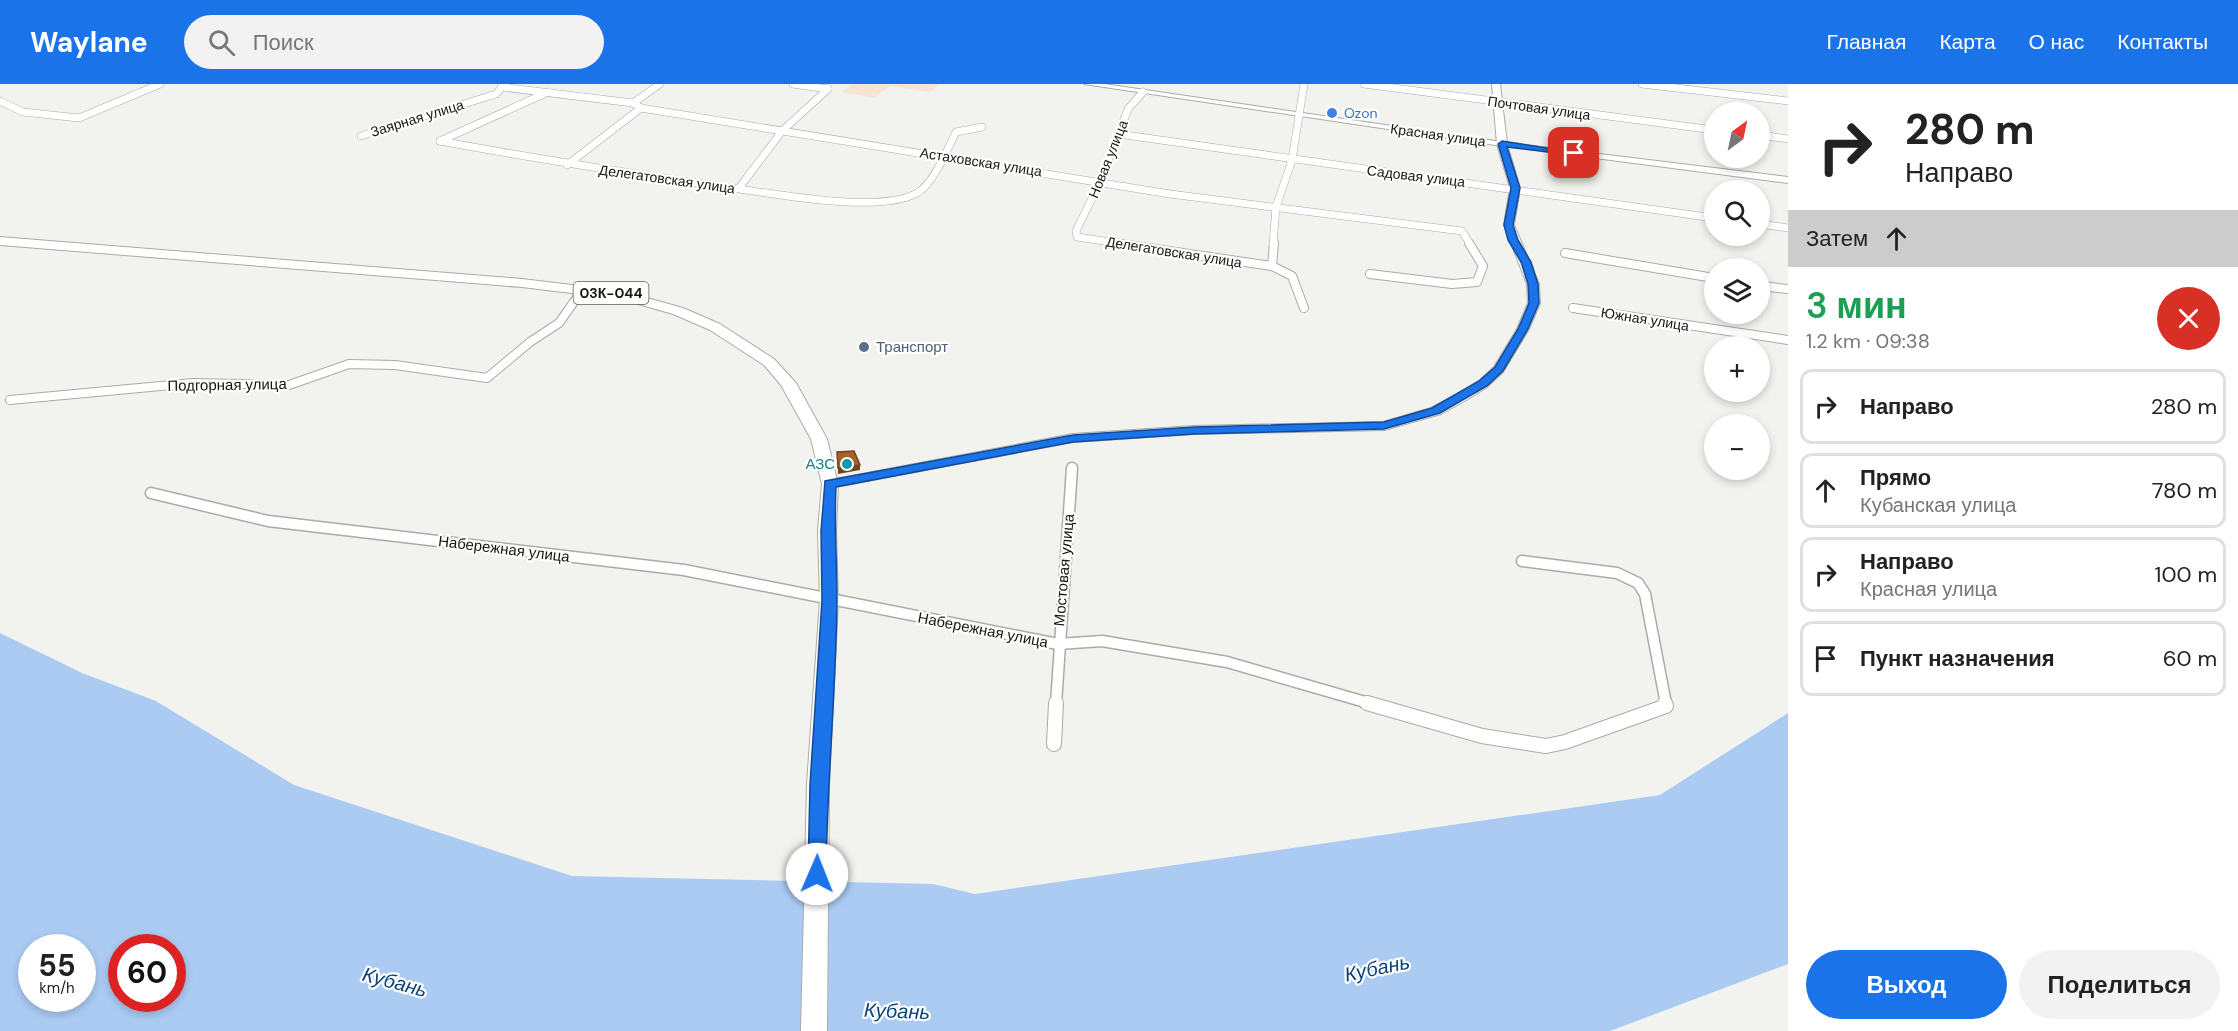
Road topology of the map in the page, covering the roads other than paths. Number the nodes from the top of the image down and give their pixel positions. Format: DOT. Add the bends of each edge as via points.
graph roads {
  1 [pos="159,84"];
  2 [pos="660,84"];
  3 [pos="793,84"];
  4 [pos="1088,84"];
  5 [pos="1304,84"];
  6 [pos="1364,84"];
  7 [pos="1496,84"];
  8 [pos="1642,84"];
  9 [pos="503,86"];
  10 [pos="1144,88"];
  11 [pos="548,92"];
  12 [pos="0,101"];
  13 [pos="1788,101"];
  14 [pos="633,103"];
  15 [pos="1499,103"];
  16 [pos="641,108"];
  17 [pos="1301,116"];
  18 [pos="982,127"];
  19 [pos="1704,129"];
  20 [pos="783,130"];
  21 [pos="1118,134"];
  22 [pos="361,136"];
  23 [pos="1770,136"];
  24 [pos="1788,139"];
  25 [pos="440,141"];
  26 [pos="1502,144"];
  27 [pos="944,156"];
  28 [pos="1292,160"];
  29 [pos="567,165"];
  30 [pos="1788,180"];
  31 [pos="1100,182"];
  32 [pos="740,188"];
  33 [pos="1515,188"];
  34 [pos="1276,207"];
  35 [pos="1704,216"];
  36 [pos="1770,225"];
  37 [pos="1788,228"];
  38 [pos="1077,237"];
  39 [pos="0,241"];
  40 [pos="1565,253"];
  41 [pos="1272,267"];
  42 [pos="1370,274"];
  43 [pos="1704,276"];
  44 [pos="1770,287"];
  45 [pos="583,289"];
  46 [pos="1788,289"];
  47 [pos="1304,308"];
  48 [pos="1573,308"];
  49 [pos="1788,340"];
  50 [pos="10,400"];
  51 [pos="1072,468"];
  52 [pos="830,484"];
  53 [pos="152,494"];
  54 [pos="1522,561"];
  55 [pos="830,600"];
  56 [pos="1058,644"];
  57 [pos="1054,744"];
  58 [pos="814,1031"];
  1 -- 12 [label="street" via="79,118 23,112"];
  2 -- 14 [label="street"];
  3 -- 20 [label="street" via="828,89"];
  4 -- 10 [label="street, Красная улица"];
  5 -- 17 [label="street"];
  6 -- 15 [label="street, Почтовая улица"];
  7 -- 15 [label="main road"];
  8 -- 13 [label="street"];
  9 -- 11 [label="street, Астаховская улица"];
  9 -- 22 [label="street, Заярная улица" via="496,94"];
  10 -- 17 [label="street, Красная улица"];
  10 -- 21 [label="street, Новая улица" via="1128,110"];
  11 -- 14 [label="street, Астаховская улица"];
  11 -- 25 [label="street, Заярная улица" via="465,126"];
  14 -- 16 [label="street, Астаховская улица"];
  15 -- 19 [label="street, Почтовая улица"];
  15 -- 26 [label="main road"];
  16 -- 20 [label="street, Астаховская улица"];
  16 -- 29 [label="street"];
  17 -- 26 [label="street, Красная улица"];
  17 -- 28 [label="street"];
  18 -- 27 [label="street" via="956,132"];
  20 -- 27 [label="street, Астаховская улица"];
  20 -- 32 [label="street"];
  21 -- 28 [label="street, Садовая улица"];
  21 -- 31 [label="street, Новая улица"];
  23 -- 24 [label="street"];
  25 -- 29 [label="street, Делегатовская улица"];
  26 -- 30 [label="street, Красная улица"];
  26 -- 33 [label="main road"];
  27 -- 31 [label="street, Астаховская улица"];
  27 -- 32 [label="street, Делегатовская улица" via="920,193 897,201 825,200"];
  28 -- 33 [label="street, Садовая улица"];
  28 -- 34 [label="street"];
  29 -- 32 [label="street, Делегатовская улица"];
  31 -- 34 [label="street, Астаховская улица"];
  31 -- 38 [label="street, Новая улица" via="1076,231"];
  33 -- 35 [label="street, Садовая улица"];
  33 -- 52 [label="main road" via="1509,225 1526,262 1534,303 1499,369 1483,384 1436,411 1384,426 1194,430 1073,438"];
  34 -- 41 [label="street"];
  34 -- 42 [label="street, Астаховская улица" via="1462,231 1483,266 1477,282 1452,284"];
  36 -- 37 [label="street"];
  38 -- 41 [label="street, Делегатовская улица"];
  39 -- 45 [label="main road, 03К-044"];
  40 -- 43 [label="street"];
  41 -- 47 [label="street" via="1292,276"];
  44 -- 46 [label="street"];
  45 -- 50 [label="street, Подгорная улица" via="559,323 487,378 395,365 349,364 289,385 193,383"];
  45 -- 52 [label="main road, 03К-044" via="678,311 715,327 769,362 788,383 819,439"];
  48 -- 49 [label="street, Южная улица"];
  51 -- 56 [label="street, Мостовая улица"];
  52 -- 55 [label="main road, 03К-044"];
  53 -- 55 [label="street, Набережная улица" via="268,521 684,570"];
  54 -- 56 [label="street, Набережная улица" via="1617,573 1638,583 1645,594 1666,706 1546,746 1482,736 1227,662 1102,641"];
  55 -- 56 [label="street, Набережная улица"];
  55 -- 58 [label="main road, 03К-044" via="818,784"];
  56 -- 57 [label="street, Мостовая улица"];
}
